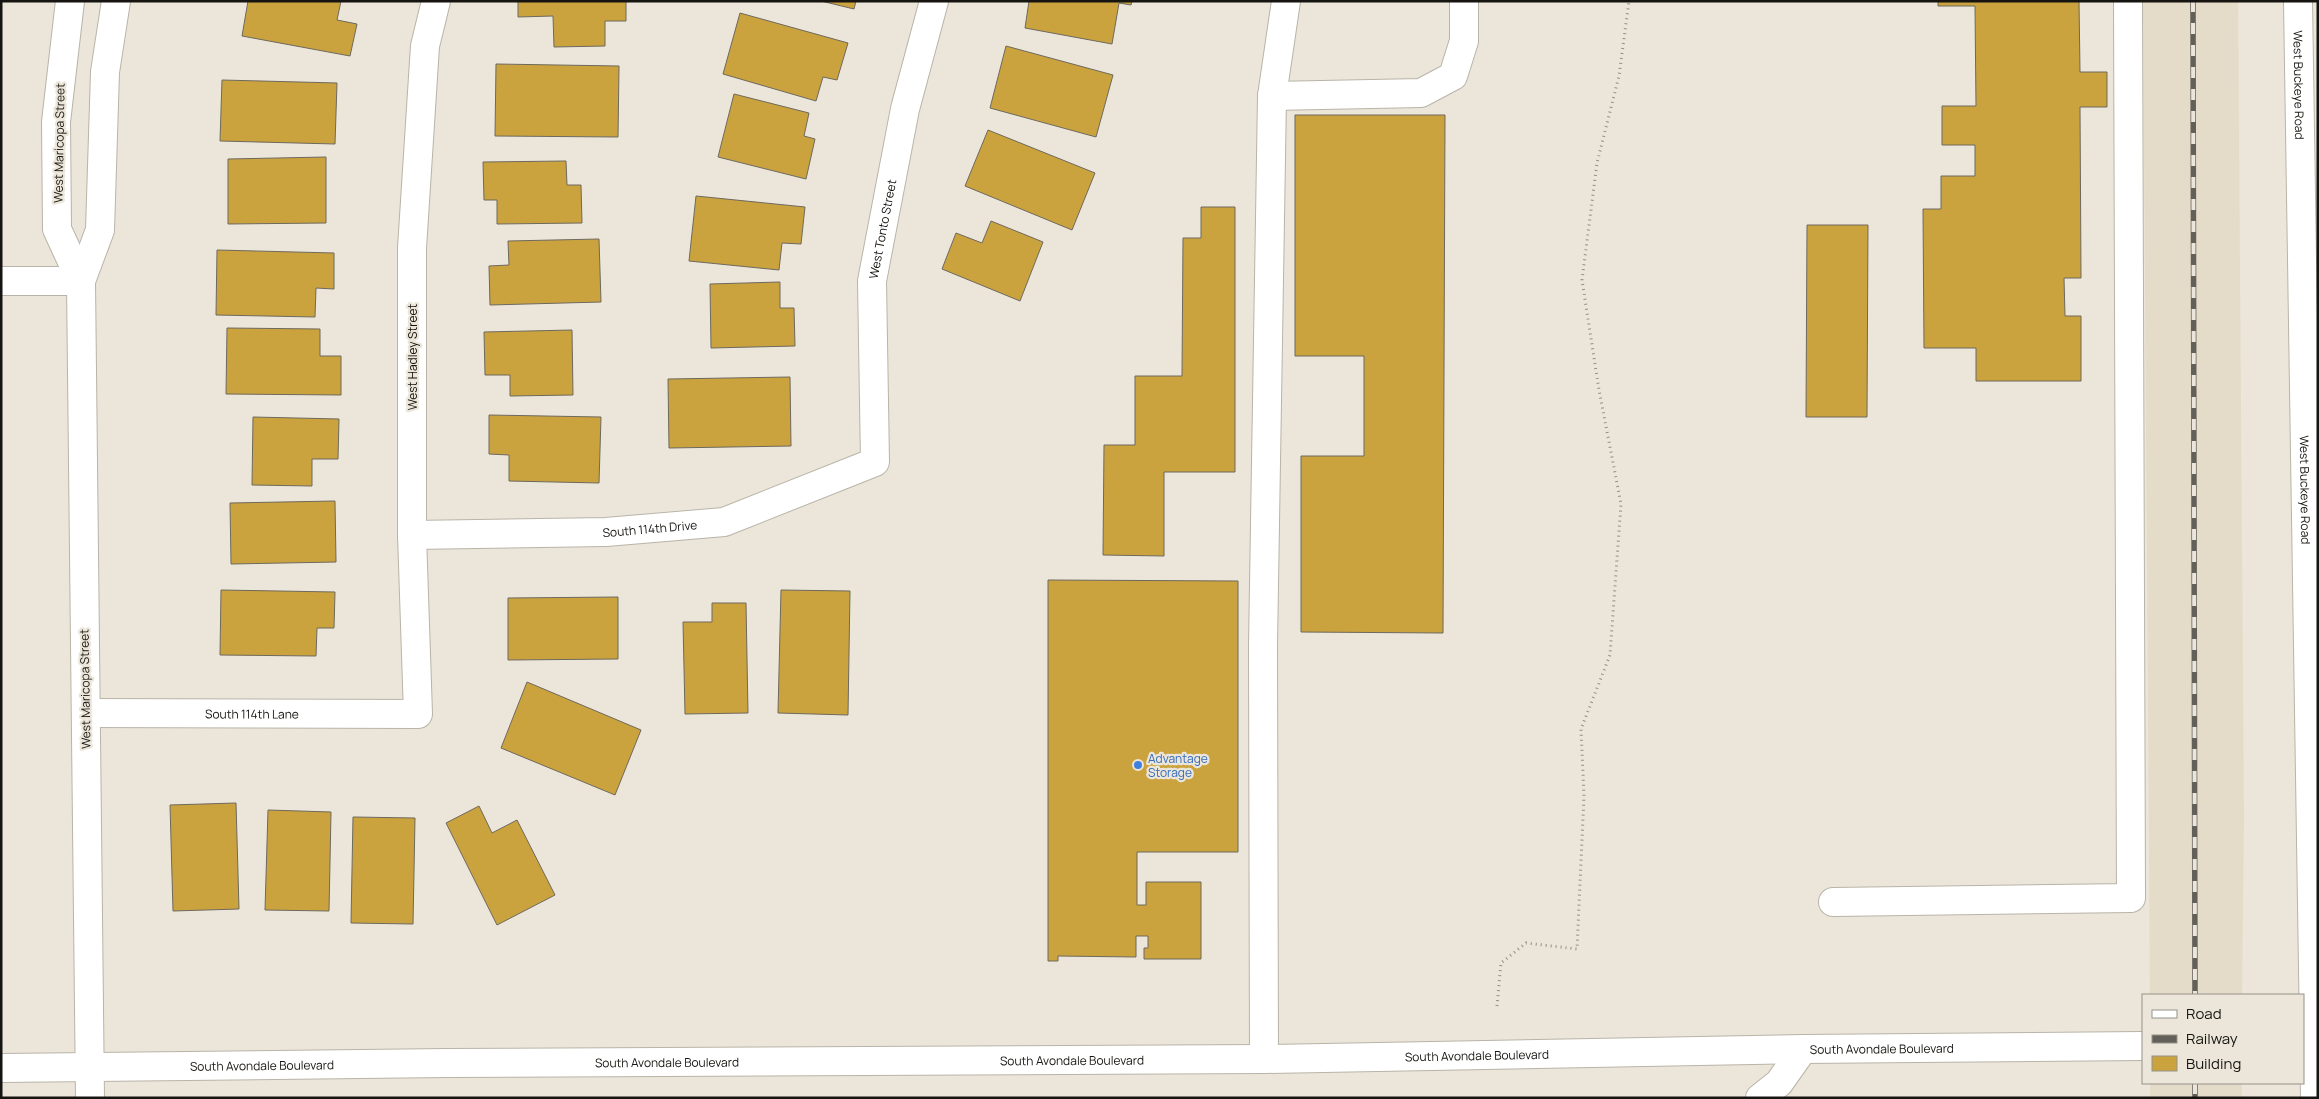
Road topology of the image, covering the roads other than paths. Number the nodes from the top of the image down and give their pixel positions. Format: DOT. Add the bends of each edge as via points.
graph roads {
  1 [pos="70,1"];
  2 [pos="116,1"];
  3 [pos="436,1"];
  4 [pos="934,1"];
  5 [pos="1286,1"];
  6 [pos="1464,1"];
  7 [pos="2128,1"];
  8 [pos="2298,1"];
  9 [pos="1272,96"];
  10 [pos="1,281"];
  11 [pos="81,281"];
  12 [pos="875,462"];
  13 [pos="412,535"];
  14 [pos="86,712"];
  15 [pos="418,714"];
  16 [pos="1833,902"];
  17 [pos="2142,1046"];
  18 [pos="1803,1048"];
  19 [pos="1264,1059"];
  20 [pos="90,1067"];
  21 [pos="1,1068"];
  22 [pos="2310,1094"];
  23 [pos="90,1098"];
  24 [pos="1760,1098"];
  1 -- 11 [label="street, West Maricopa Street" via="56,122 57,229"];
  2 -- 11 [label="street, West Maricopa Street" via="105,72 100,230"];
  3 -- 13 [label="street, West Hadley Street" via="425,46 412,248"];
  4 -- 12 [label="street, West Tonto Street" via="905,109 872,281"];
  5 -- 9 [label="street"];
  6 -- 9 [label="street" via="1464,41 1453,76 1421,93"];
  7 -- 16 [label="street" via="2131,898"];
  8 -- 22 [label="street, West Buckeye Road"];
  9 -- 19 [label="street" via="1262,646"];
  10 -- 11 [label="street"];
  11 -- 14 [label="street, West Maricopa Street"];
  12 -- 13 [label="street, South 114th Drive" via="724,522 606,532"];
  13 -- 15 [label="street, West Hadley Street"];
  14 -- 15 [label="street, South 114th Lane"];
  14 -- 20 [label="street, West Maricopa Street"];
  17 -- 18 [label="street, South Avondale Boulevard"];
  18 -- 19 [label="street, South Avondale Boulevard"];
  18 -- 24 [label="street" via="1779,1083"];
  19 -- 20 [label="street, South Avondale Boulevard" via="446,1062"];
  20 -- 21 [label="street, South Avondale Boulevard"];
  20 -- 23 [label="street, West Maricopa Street"];
}
